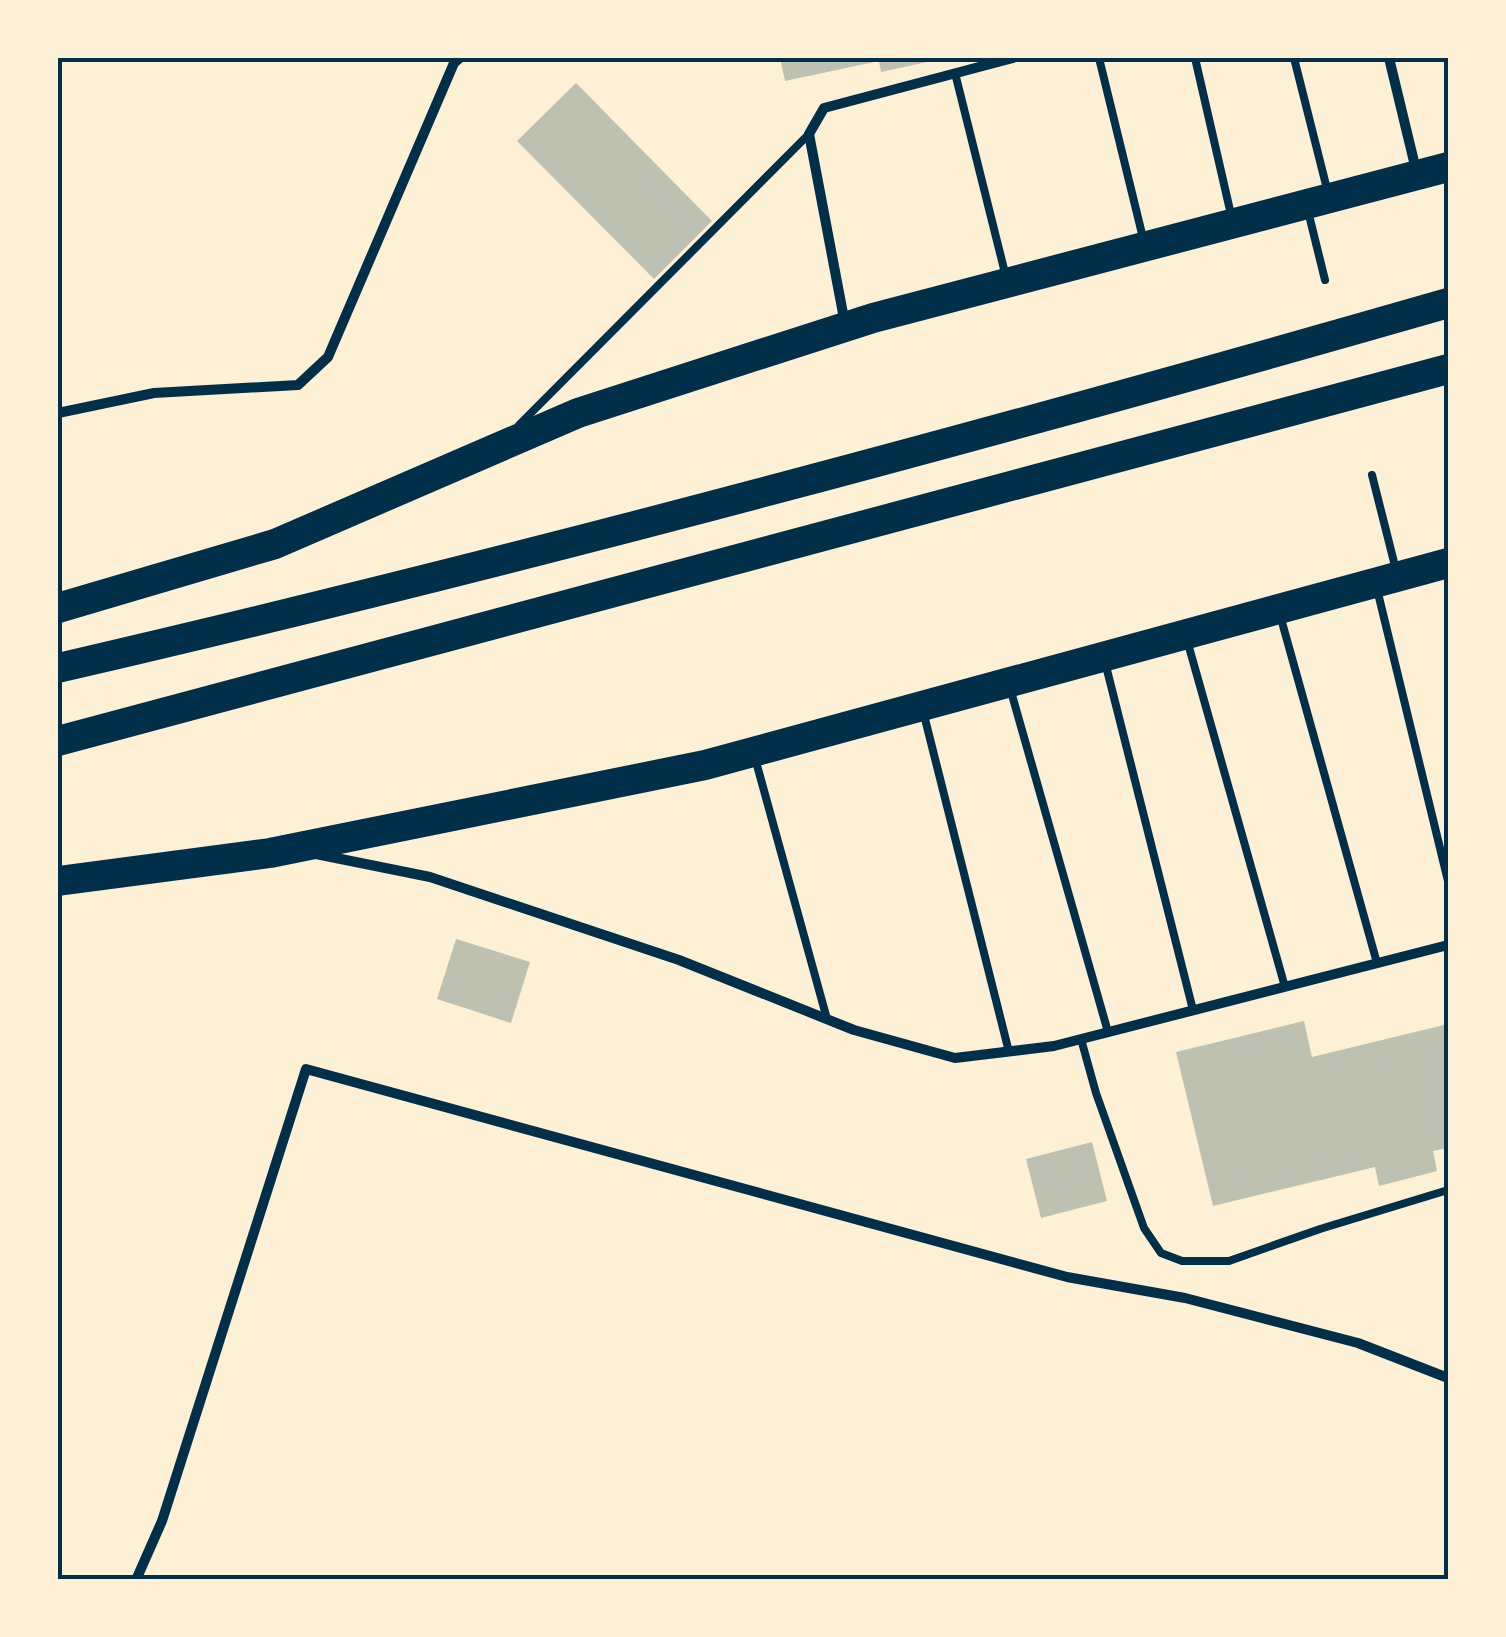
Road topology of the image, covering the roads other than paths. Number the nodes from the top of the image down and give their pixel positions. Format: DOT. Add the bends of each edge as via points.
graph roads {
  1 [pos="460,58"];
  2 [pos="1013,58"];
  3 [pos="1099,58"];
  4 [pos="1195,58"];
  5 [pos="1294,58"];
  6 [pos="1389,58"];
  7 [pos="956,73"];
  8 [pos="810,134"];
  9 [pos="1448,167"];
  10 [pos="1418,175"];
  11 [pos="1318,201"];
  12 [pos="1233,224"];
  13 [pos="1146,246"];
  14 [pos="1325,280"];
  15 [pos="1007,283"];
  16 [pos="1448,303"];
  17 [pos="845,327"];
  18 [pos="1448,369"];
  19 [pos="58,413"];
  20 [pos="496,448"];
  21 [pos="1372,476"];
  22 [pos="1448,564"];
  23 [pos="1387,582"];
  24 [pos="58,608"];
  25 [pos="1279,611"];
  26 [pos="1186,636"];
  27 [pos="1104,658"];
  28 [pos="58,668"];
  29 [pos="1009,684"];
  30 [pos="922,706"];
  31 [pos="58,741"];
  32 [pos="753,752"];
  33 [pos="290,849"];
  34 [pos="58,881"];
  35 [pos="1448,881"];
  36 [pos="1448,945"];
  37 [pos="1377,964"];
  38 [pos="1286,987"];
  39 [pos="1194,1010"];
  40 [pos="827,1019"];
  41 [pos="1108,1032"];
  42 [pos="1081,1039"];
  43 [pos="1009,1052"];
  44 [pos="1448,1190"];
  45 [pos="1448,1378"];
  46 [pos="136,1580"];
  1 -- 19 [label="street" via="328,357 298,385 154,393"];
  2 -- 7 [label="street"];
  3 -- 13 [label="lane"];
  4 -- 12 [label="lane"];
  5 -- 11 [label="lane"];
  6 -- 10 [label="street"];
  7 -- 8 [label="street" via="824,108"];
  7 -- 15 [label="lane"];
  8 -- 17 [label="street"];
  8 -- 20 [label="lane"];
  9 -- 10 [label="highway"];
  10 -- 11 [label="highway"];
  11 -- 12 [label="highway"];
  11 -- 14 [label="lane"];
  12 -- 13 [label="highway"];
  13 -- 15 [label="highway"];
  15 -- 17 [label="highway"];
  16 -- 28 [label="highway" via="1081,408 429,580"];
  17 -- 20 [label="highway" via="578,413"];
  18 -- 31 [label="highway"];
  20 -- 24 [label="highway" via="275,544"];
  21 -- 23 [label="lane"];
  22 -- 23 [label="highway"];
  23 -- 25 [label="highway"];
  23 -- 35 [label="lane"];
  25 -- 26 [label="highway"];
  25 -- 37 [label="lane"];
  26 -- 27 [label="highway"];
  26 -- 38 [label="lane"];
  27 -- 29 [label="highway"];
  27 -- 39 [label="lane"];
  29 -- 30 [label="highway"];
  29 -- 41 [label="lane"];
  30 -- 32 [label="highway"];
  30 -- 43 [label="lane"];
  32 -- 33 [label="highway"];
  32 -- 40 [label="lane"];
  33 -- 34 [label="highway"];
  33 -- 40 [label="street" via="430,876 679,960"];
  36 -- 37 [label="street"];
  37 -- 38 [label="street"];
  38 -- 39 [label="street"];
  39 -- 41 [label="street"];
  40 -- 43 [label="street" via="955,1058"];
  41 -- 42 [label="street"];
  42 -- 43 [label="street"];
  42 -- 44 [label="lane" via="1144,1228 1161,1253 1182,1261 1229,1261"];
  45 -- 46 [label="street" via="1358,1344 1185,1298 1067,1277 306,1069 162,1521"];
}
